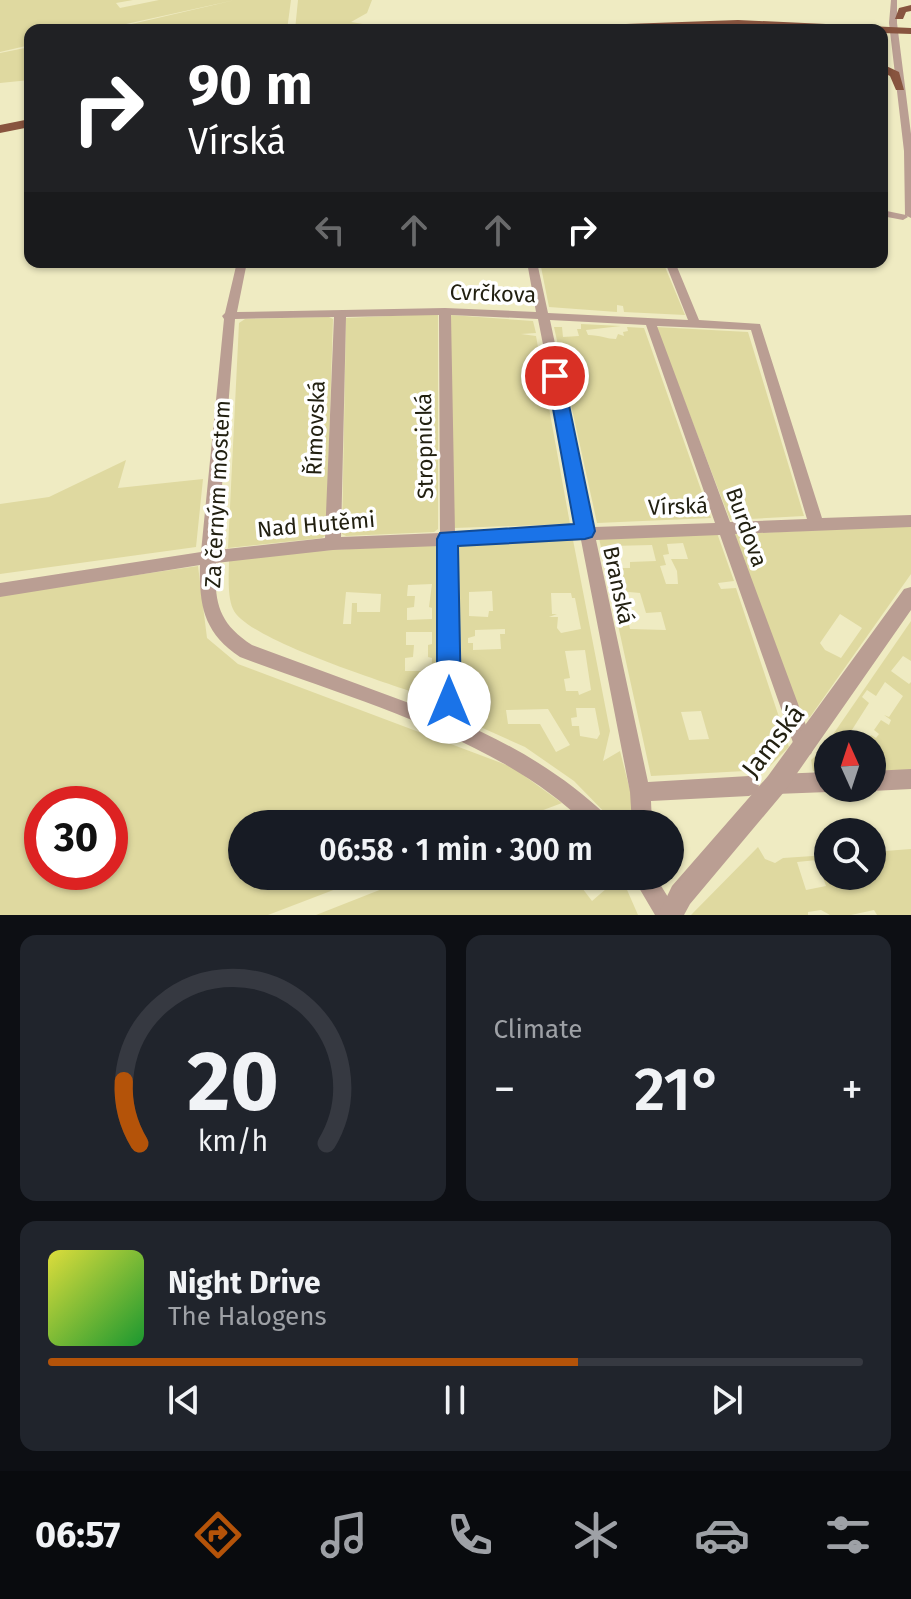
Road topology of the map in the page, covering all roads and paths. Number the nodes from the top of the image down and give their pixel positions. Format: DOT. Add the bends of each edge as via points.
graph roads {
  1 [pos="894,2"];
  2 [pos="911,7"];
  3 [pos="897,21"];
  4 [pos="688,24"];
  5 [pos="725,24"];
  6 [pos="903,38"];
  7 [pos="888,62"];
  8 [pos="888,66"];
  9 [pos="901,68"];
  10 [pos="888,69"];
  11 [pos="900,87"];
  12 [pos="911,113"];
  13 [pos="24,122"];
  14 [pos="0,127"];
  15 [pos="908,149"];
  16 [pos="888,214"];
  17 [pos="909,217"];
  18 [pos="240,268"];
  19 [pos="533,268"];
  20 [pos="672,268"];
  21 [pos="445,311"];
  22 [pos="340,313"];
  23 [pos="543,314"];
  24 [pos="228,316"];
  25 [pos="650,321"];
  26 [pos="695,324"];
  27 [pos="911,521"];
  28 [pos="816,524"];
  29 [pos="723,526"];
  30 [pos="585,531"];
  31 [pos="447,539"];
  32 [pos="333,544"];
  33 [pos="210,557"];
  34 [pos="0,590"];
  35 [pos="911,595"];
  36 [pos="442,724"];
  37 [pos="804,747"];
  38 [pos="911,779"];
  39 [pos="886,780"];
  40 [pos="814,783"];
  41 [pos="776,784"];
  42 [pos="749,786"];
  43 [pos="640,792"];
  44 [pos="586,810"];
  45 [pos="641,810"];
  46 [pos="653,890"];
  47 [pos="670,915"];
  1 -- 2 [label="highway"];
  1 -- 3 [label="street"];
  2 -- 3 [label="highway" via="902,10"];
  3 -- 6 [label="street"];
  4 -- 5 [label="highway"];
  6 -- 7 [label="highway"];
  6 -- 9 [label="street"];
  8 -- 9 [label="highway"];
  9 -- 11 [label="street"];
  9 -- 12 [label="street"];
  10 -- 11 [label="highway"];
  11 -- 15 [label="street"];
  12 -- 15 [label="street"];
  13 -- 14 [label="highway"];
  15 -- 17 [label="street"];
  16 -- 17 [label="street"];
  18 -- 24 [label="street, Za černým mostem"];
  19 -- 23 [label="street, Branská"];
  20 -- 26 [label="street"];
  21 -- 22 [label="street, Cvrčkova"];
  21 -- 23 [label="street, Cvrčkova"];
  21 -- 31 [label="street, Stropnická"];
  22 -- 24 [label="street, Cvrčkova"];
  22 -- 32 [label="street, Římovská"];
  23 -- 25 [label="street, Cvrčkova"];
  23 -- 30 [label="street, Branská"];
  24 -- 33 [label="street, Za černým mostem"];
  25 -- 26 [label="street, Cvrčkova"];
  25 -- 29 [label="street, Burdova"];
  26 -- 28 [label="street, Cvrčkova" via="756,327"];
  27 -- 28 [label="street, Vírská"];
  28 -- 29 [label="street, Vírská"];
  29 -- 30 [label="street, Vírská"];
  29 -- 37 [label="street, Burdova"];
  30 -- 31 [label="street, Vírská"];
  30 -- 43 [label="street, Branská"];
  31 -- 32 [label="street, Nad Hutěmi"];
  31 -- 36 [label="street, Stropnická" via="449,702"];
  32 -- 33 [label="street, Nad Hutěmi"];
  33 -- 34 [label="street, Nad Hutěmi"];
  33 -- 36 [label="street, Za černým mostem" via="213,615 229,641"];
  35 -- 37 [label="street, Jamská"];
  36 -- 44 [label="street, Za černým mostem" via="514,756 559,784"];
  37 -- 41 [label="street, Jamská"];
  38 -- 39 [label="street"];
  40 -- 41 [label="street"];
  41 -- 47 [label="street, Jamská" via="681,895"];
  42 -- 43 [label="street"];
  43 -- 45 [label="street, Branská"];
  46 -- 47 [label="street"];
}
